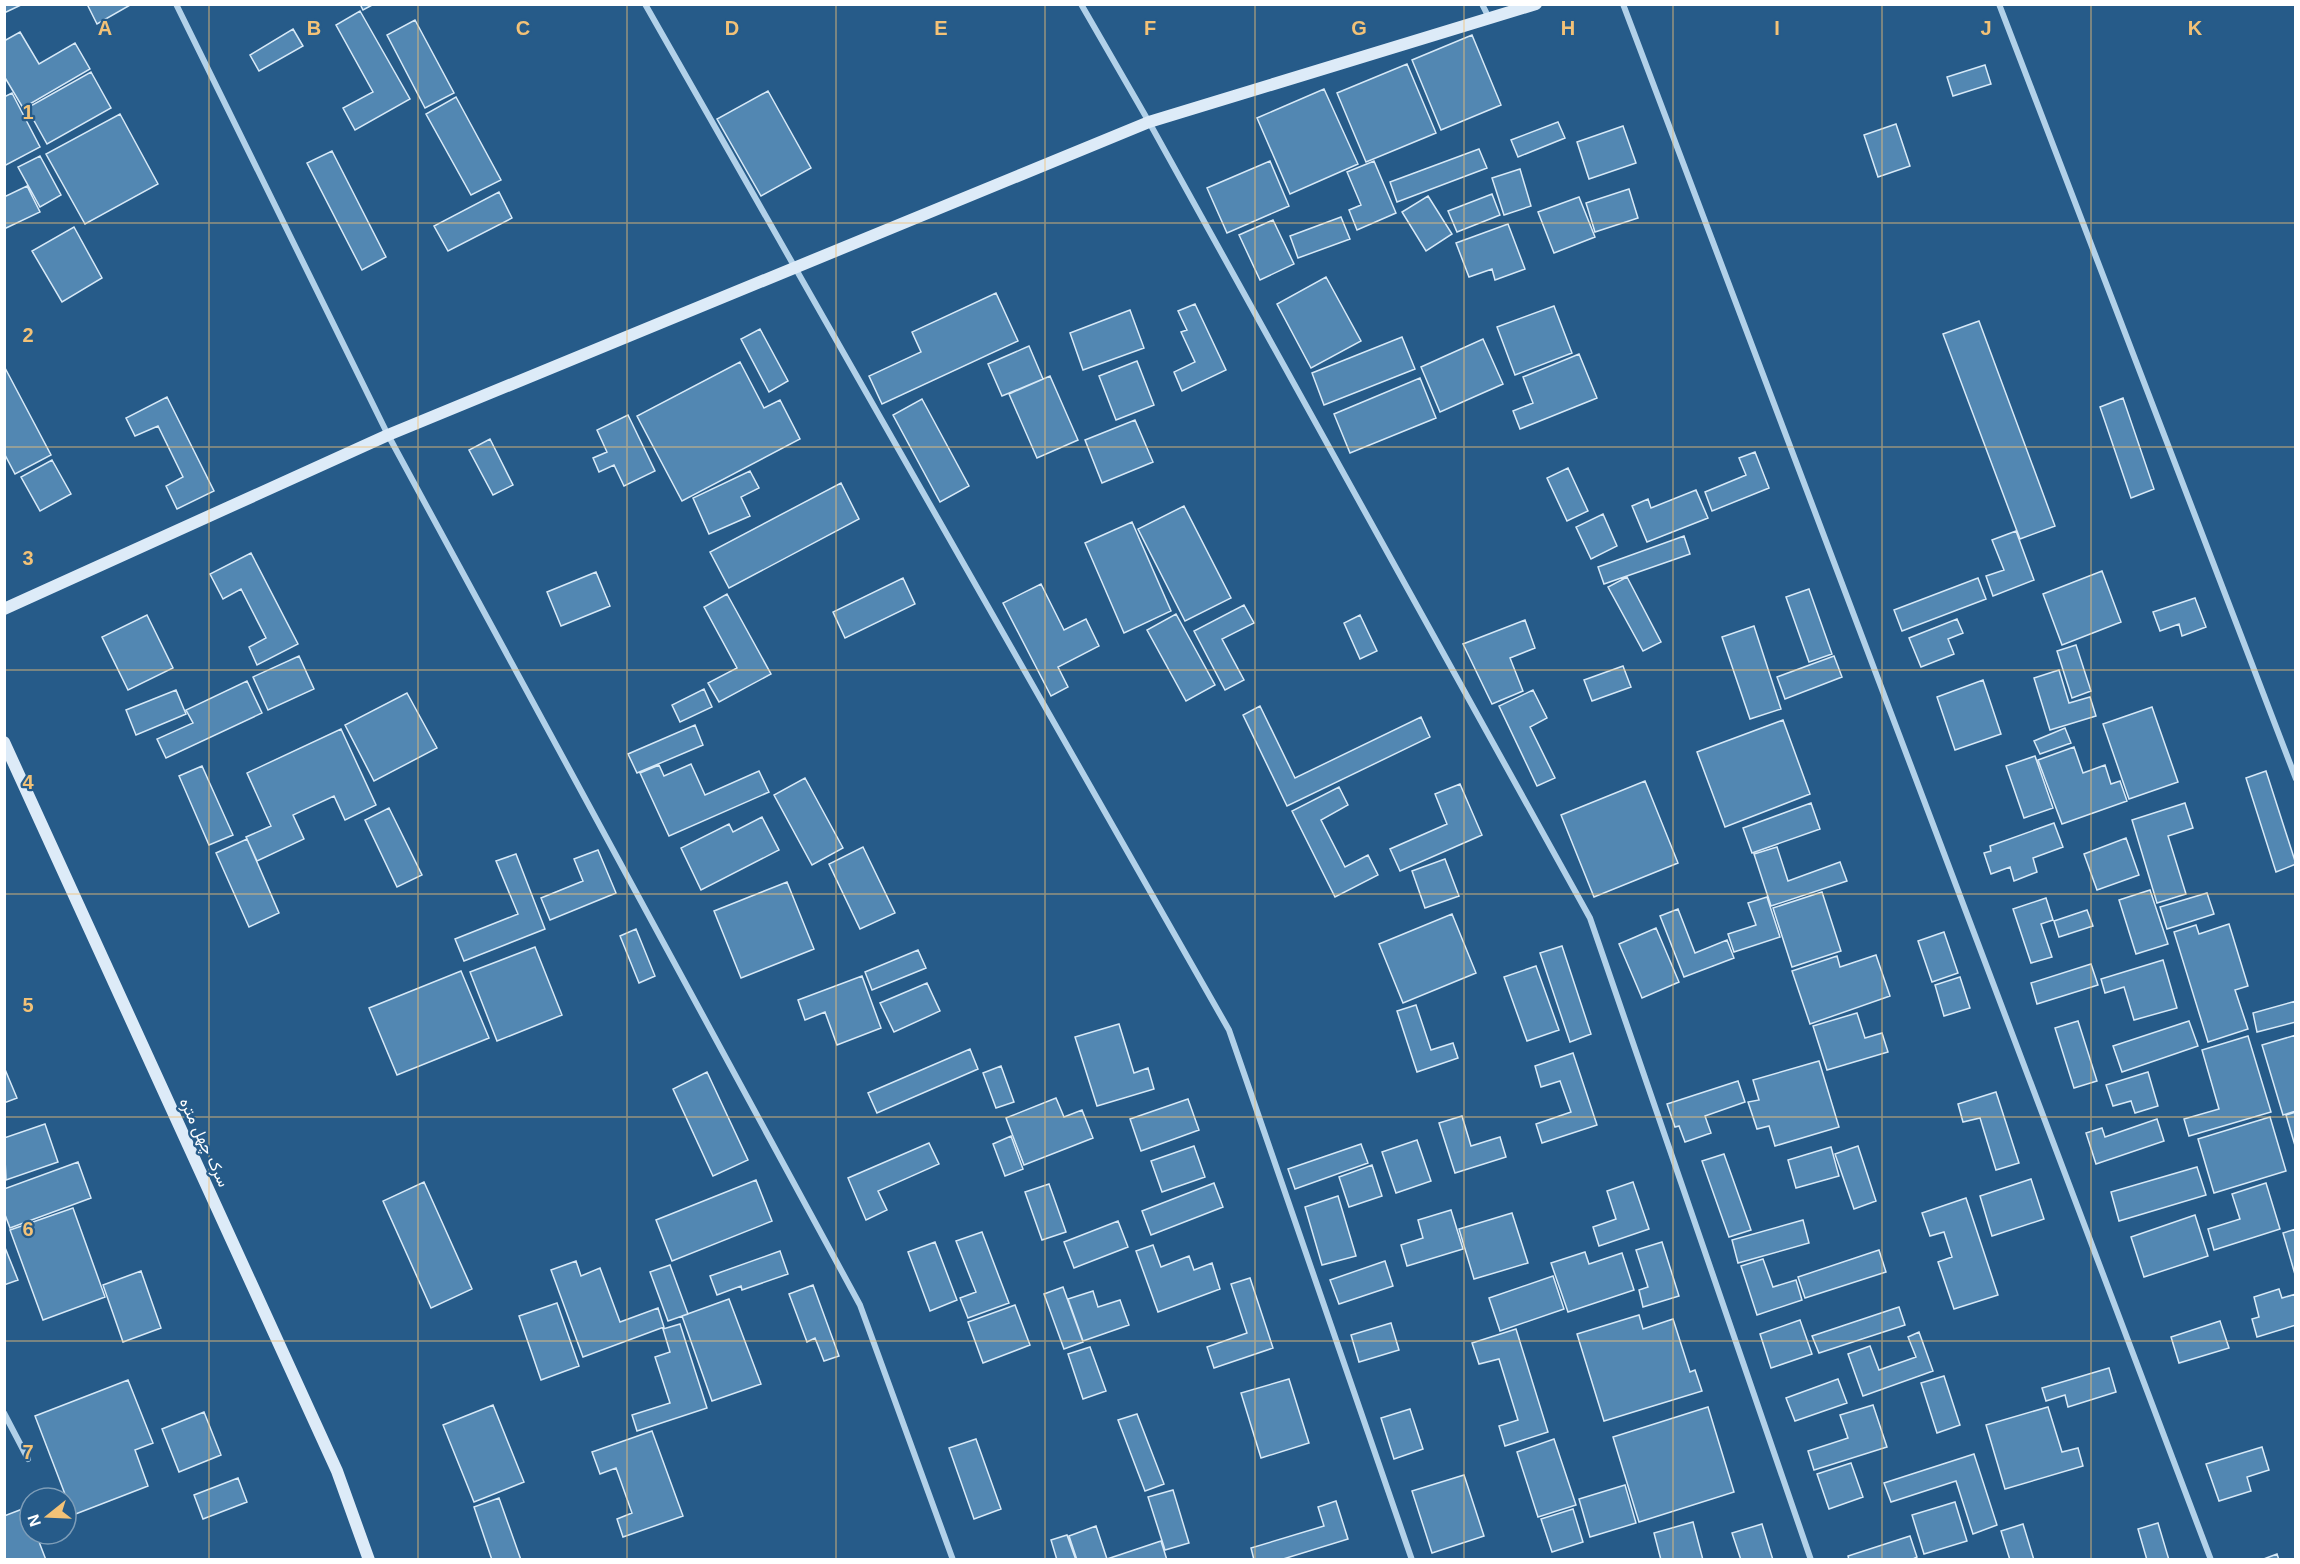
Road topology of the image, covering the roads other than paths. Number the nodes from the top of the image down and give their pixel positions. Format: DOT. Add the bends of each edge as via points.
graph roads {
  1 [pos="176,4"];
  2 [pos="645,4"];
  3 [pos="1081,4"];
  4 [pos="1482,4"];
  5 [pos="1536,4"];
  6 [pos="1623,4"];
  7 [pos="1999,4"];
  8 [pos="1489,19"];
  9 [pos="1149,122"];
  10 [pos="795,268"];
  11 [pos="388,435"];
  12 [pos="4,609"];
  13 [pos="4,742"];
  14 [pos="2295,779"];
  15 [pos="4,1413"];
  16 [pos="28,1459"];
  17 [pos="369,1560"];
  18 [pos="953,1560"];
  19 [pos="1412,1560"];
  20 [pos="1811,1560"];
  21 [pos="2211,1560"];
  1 -- 11 [label="street"];
  2 -- 10 [label="street"];
  3 -- 9 [label="street"];
  4 -- 8 [label="street"];
  5 -- 8 [label="street"];
  6 -- 21 [label="street"];
  7 -- 14 [label="street"];
  8 -- 9 [label="street"];
  9 -- 10 [label="street"];
  9 -- 20 [label="street" via="1590,918"];
  10 -- 11 [label="street"];
  10 -- 19 [label="street" via="1229,1030"];
  11 -- 12 [label="street"];
  11 -- 18 [label="street" via="860,1305"];
  13 -- 17 [label="street, سرک چهل متره" via="337,1471"];
  15 -- 16 [label="street"];
}
